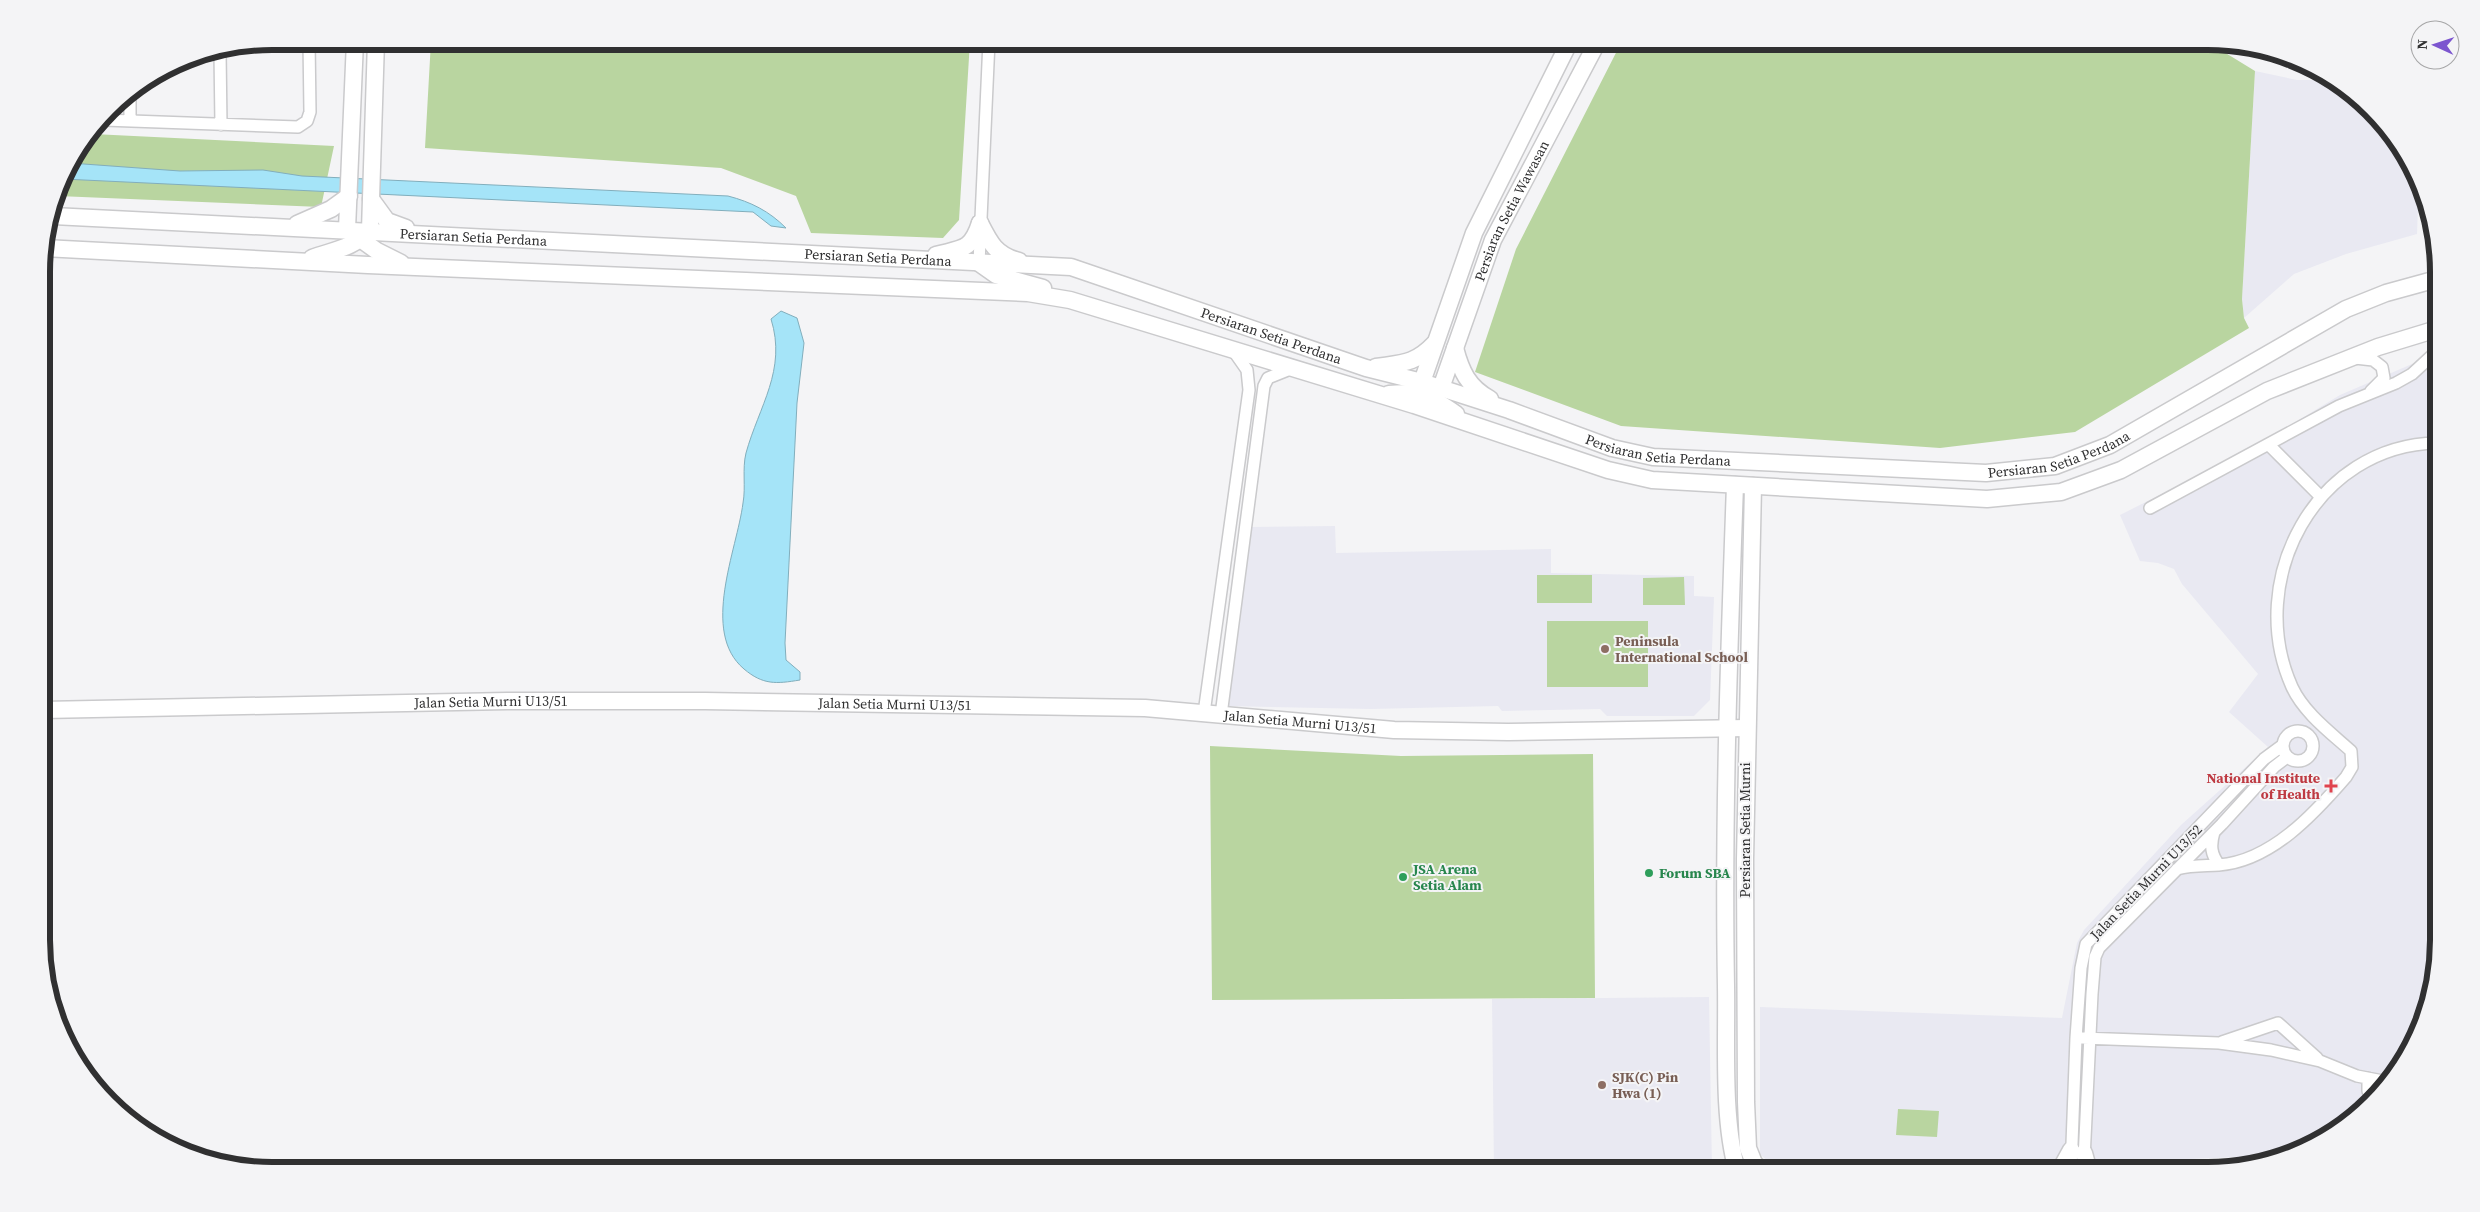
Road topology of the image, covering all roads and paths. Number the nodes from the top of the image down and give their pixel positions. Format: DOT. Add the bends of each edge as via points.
graph roads {
  1 [pos="309,50"];
  2 [pos="355,50"];
  3 [pos="376,50"];
  4 [pos="989,50"];
  5 [pos="1566,50"];
  6 [pos="1581,50"];
  7 [pos="1593,50"];
  8 [pos="220,57"];
  9 [pos="1585,63"];
  10 [pos="130,102"];
  11 [pos="110,120"];
  12 [pos="130,121"];
  13 [pos="221,125"];
  14 [pos="349,189"];
  15 [pos="371,197"];
  16 [pos="58,216"];
  17 [pos="980,223"];
  18 [pos="288,227"];
  19 [pos="347,230"];
  20 [pos="418,233"];
  21 [pos="365,235"];
  22 [pos="51,248"];
  23 [pos="917,260"];
  24 [pos="304,261"];
  25 [pos="979,263"];
  26 [pos="408,266"];
  27 [pos="1039,266"];
  28 [pos="2430,281"];
  29 [pos="1063,299"];
  30 [pos="2430,331"];
  31 [pos="1435,342"];
  32 [pos="1455,348"];
  33 [pos="1233,350"];
  34 [pos="2430,357"];
  35 [pos="2351,358"];
  36 [pos="1294,368"];
  37 [pos="1366,368"];
  38 [pos="1430,388"];
  39 [pos="2370,392"];
  40 [pos="1380,395"];
  41 [pos="1509,410"];
  42 [pos="1470,424"];
  43 [pos="2430,444"];
  44 [pos="2269,445"];
  45 [pos="1705,460"];
  46 [pos="1782,464"];
  47 [pos="1744,482"];
  48 [pos="1693,483"];
  49 [pos="1808,488"];
  50 [pos="2321,497"];
  51 [pos="2150,508"];
  52 [pos="1752,517"];
  53 [pos="1733,518"];
  54 [pos="1727,690"];
  55 [pos="50,710"];
  56 [pos="1204,714"];
  57 [pos="1221,715"];
  58 [pos="1726,728"];
  59 [pos="1746,728"];
  60 [pos="1701,729"];
  61 [pos="2283,745"];
  62 [pos="2287,757"];
  63 [pos="1726,760"];
  64 [pos="2214,832"];
  65 [pos="2219,865"];
  66 [pos="2177,869"];
  67 [pos="2076,1038"];
  68 [pos="2090,1039"];
  69 [pos="2219,1043"];
  70 [pos="2320,1061"];
  71 [pos="2368,1078"];
  72 [pos="2380,1080"];
  73 [pos="2367,1095"];
  74 [pos="2078,1152"];
  75 [pos="1735,1162"];
  76 [pos="1754,1162"];
  77 [pos="2068,1162"];
  78 [pos="2074,1162"];
  79 [pos="2081,1162"];
  80 [pos="2086,1162"];
  1 -- 13 [label="street" via="310,112 307,122 287,128"];
  2 -- 14 [label="main road"];
  3 -- 15 [label="main road"];
  4 -- 17 [label="street"];
  5 -- 31 [label="main road, Persiaran Setia Wawasan" via="1474,233"];
  6 -- 9 [label="main road"];
  7 -- 9 [label="main road, Persiaran Setia Wawasan"];
  8 -- 13 [label="street"];
  9 -- 32 [label="main road, Persiaran Setia Wawasan" via="1493,240"];
  10 -- 12 [label="street"];
  11 -- 12 [label="street"];
  12 -- 13 [label="street"];
  14 -- 18 [label="main road" via="318,216"];
  14 -- 19 [label="main road"];
  15 -- 20 [label="main road" via="387,221"];
  15 -- 21 [label="main road"];
  16 -- 18 [label="main road, Persiaran Setia Perdana"];
  17 -- 23 [label="main road" via="976,237 964,249"];
  17 -- 25 [label="street"];
  17 -- 27 [label="main road" via="992,247 1002,255"];
  18 -- 19 [label="main road, Persiaran Setia Perdana"];
  19 -- 21 [label="main road, Persiaran Setia Perdana"];
  20 -- 21 [label="main road, Persiaran Setia Perdana"];
  20 -- 23 [label="main road, Persiaran Setia Perdana"];
  21 -- 24 [label="main road" via="346,248"];
  21 -- 26 [label="main road"];
  22 -- 24 [label="main road, Persiaran Setia Perdana"];
  23 -- 25 [label="main road, Persiaran Setia Perdana"];
  24 -- 26 [label="main road, Persiaran Setia Perdana"];
  25 -- 27 [label="main road, Persiaran Setia Perdana"];
  25 -- 29 [label="main road" via="996,275 1040,286"];
  26 -- 29 [label="main road, Persiaran Setia Perdana" via="1018,293"];
  27 -- 37 [label="main road, Persiaran Setia Perdana" via="1071,267"];
  28 -- 46 [label="main road, Persiaran Setia Perdana" via="2346,309 2110,445 2055,466 1986,472"];
  29 -- 33 [label="main road, Persiaran Setia Perdana"];
  30 -- 35 [label="main road, Persiaran Setia Perdana" via="2378,346"];
  31 -- 37 [label="main road" via="1423,356 1413,361"];
  31 -- 38 [label="main road, Persiaran Setia Wawasan"];
  32 -- 38 [label="main road, Persiaran Setia Wawasan"];
  32 -- 41 [label="main road" via="1469,384"];
  33 -- 36 [label="main road, Persiaran Setia Perdana"];
  33 -- 56 [label="street" via="1247,370 1249,390"];
  34 -- 39 [label="street" via="2412,374"];
  35 -- 39 [label="street" via="2373,360 2382,367 2384,378"];
  35 -- 49 [label="main road, Persiaran Setia Perdana" via="2267,391 2121,470 2060,492 1987,499"];
  36 -- 40 [label="main road, Persiaran Setia Perdana"];
  36 -- 57 [label="street" via="1268,378 1264,386"];
  37 -- 38 [label="main road, Persiaran Setia Perdana"];
  38 -- 40 [label="main road"];
  38 -- 41 [label="main road, Persiaran Setia Perdana"];
  38 -- 42 [label="main road"];
  39 -- 44 [label="street"];
  40 -- 42 [label="main road, Persiaran Setia Perdana"];
  41 -- 45 [label="main road, Persiaran Setia Perdana" via="1612,448 1653,457"];
  42 -- 48 [label="main road, Persiaran Setia Perdana" via="1608,470 1652,480"];
  43 -- 50 [label="street" via="2402,447 2376,457 2353,470"];
  44 -- 50 [label="street"];
  44 -- 51 [label="street"];
  45 -- 46 [label="main road, Persiaran Setia Perdana"];
  45 -- 47 [label="main road" via="1736,468"];
  46 -- 47 [label="main road" via="1772,468 1754,468"];
  47 -- 48 [label="main road, Persiaran Setia Perdana"];
  47 -- 49 [label="main road, Persiaran Setia Perdana"];
  47 -- 52 [label="main road, Persiaran Setia Murni"];
  47 -- 53 [label="main road, Persiaran Setia Murni"];
  48 -- 53 [label="main road" via="1720,496"];
  49 -- 52 [label="main road" via="1771,494"];
  50 -- 65 [label="street" via="2296,533 2278,586 2280,644 2284,668 2300,701 2351,751 2352,767 2332,793 2284,839 2262,851"];
  52 -- 59 [label="main road, Persiaran Setia Murni"];
  53 -- 54 [label="main road, Persiaran Setia Murni"];
  54 -- 58 [label="main road, Persiaran Setia Murni"];
  54 -- 60 [label="main road" via="1714,716"];
  55 -- 56 [label="main road, Jalan Setia Murni U13/51" via="507,701 705,701 1146,708"];
  56 -- 57 [label="main road, Jalan Setia Murni U13/51"];
  57 -- 60 [label="main road, Jalan Setia Murni U13/51" via="1394,730"];
  58 -- 59 [label="main road, Jalan Setia Murni U13/51"];
  58 -- 60 [label="main road, Jalan Setia Murni U13/51"];
  58 -- 63 [label="main road, Persiaran Setia Murni"];
  59 -- 76 [label="main road, Persiaran Setia Murni" via="1746,1112 1748,1148"];
  60 -- 63 [label="main road" via="1715,738"];
  61 -- 62 [label="street"];
  61 -- 62 [label="street" via="2286,736 2294,731 2308,734 2313,743 2312,752 2305,760"];
  61 -- 67 [label="street, Jalan Setia Murni U13/52" via="2264,759 2086,944"];
  62 -- 64 [label="street, Jalan Setia Murni U13/52"];
  63 -- 75 [label="main road, Persiaran Setia Murni" via="1724,895 1729,1112"];
  64 -- 65 [label="street" via="2212,856"];
  64 -- 66 [label="street, Jalan Setia Murni U13/52"];
  65 -- 66 [label="street"];
  66 -- 68 [label="street, Jalan Setia Murni U13/52" via="2099,948"];
  67 -- 68 [label="street"];
  67 -- 74 [label="street, Jalan Setia Murni U13/52"];
  68 -- 69 [label="street"];
  68 -- 74 [label="street, Jalan Setia Murni U13/52"];
  69 -- 70 [label="street"];
  69 -- 70 [label="street" via="2278,1023"];
  70 -- 71 [label="street"];
  71 -- 72 [label="street"];
  71 -- 73 [label="street"];
  74 -- 77 [label="main road"];
  74 -- 78 [label="street, Jalan Setia Murni U13/52"];
  74 -- 79 [label="street, Jalan Setia Murni U13/52"];
  74 -- 80 [label="main road"];
}
